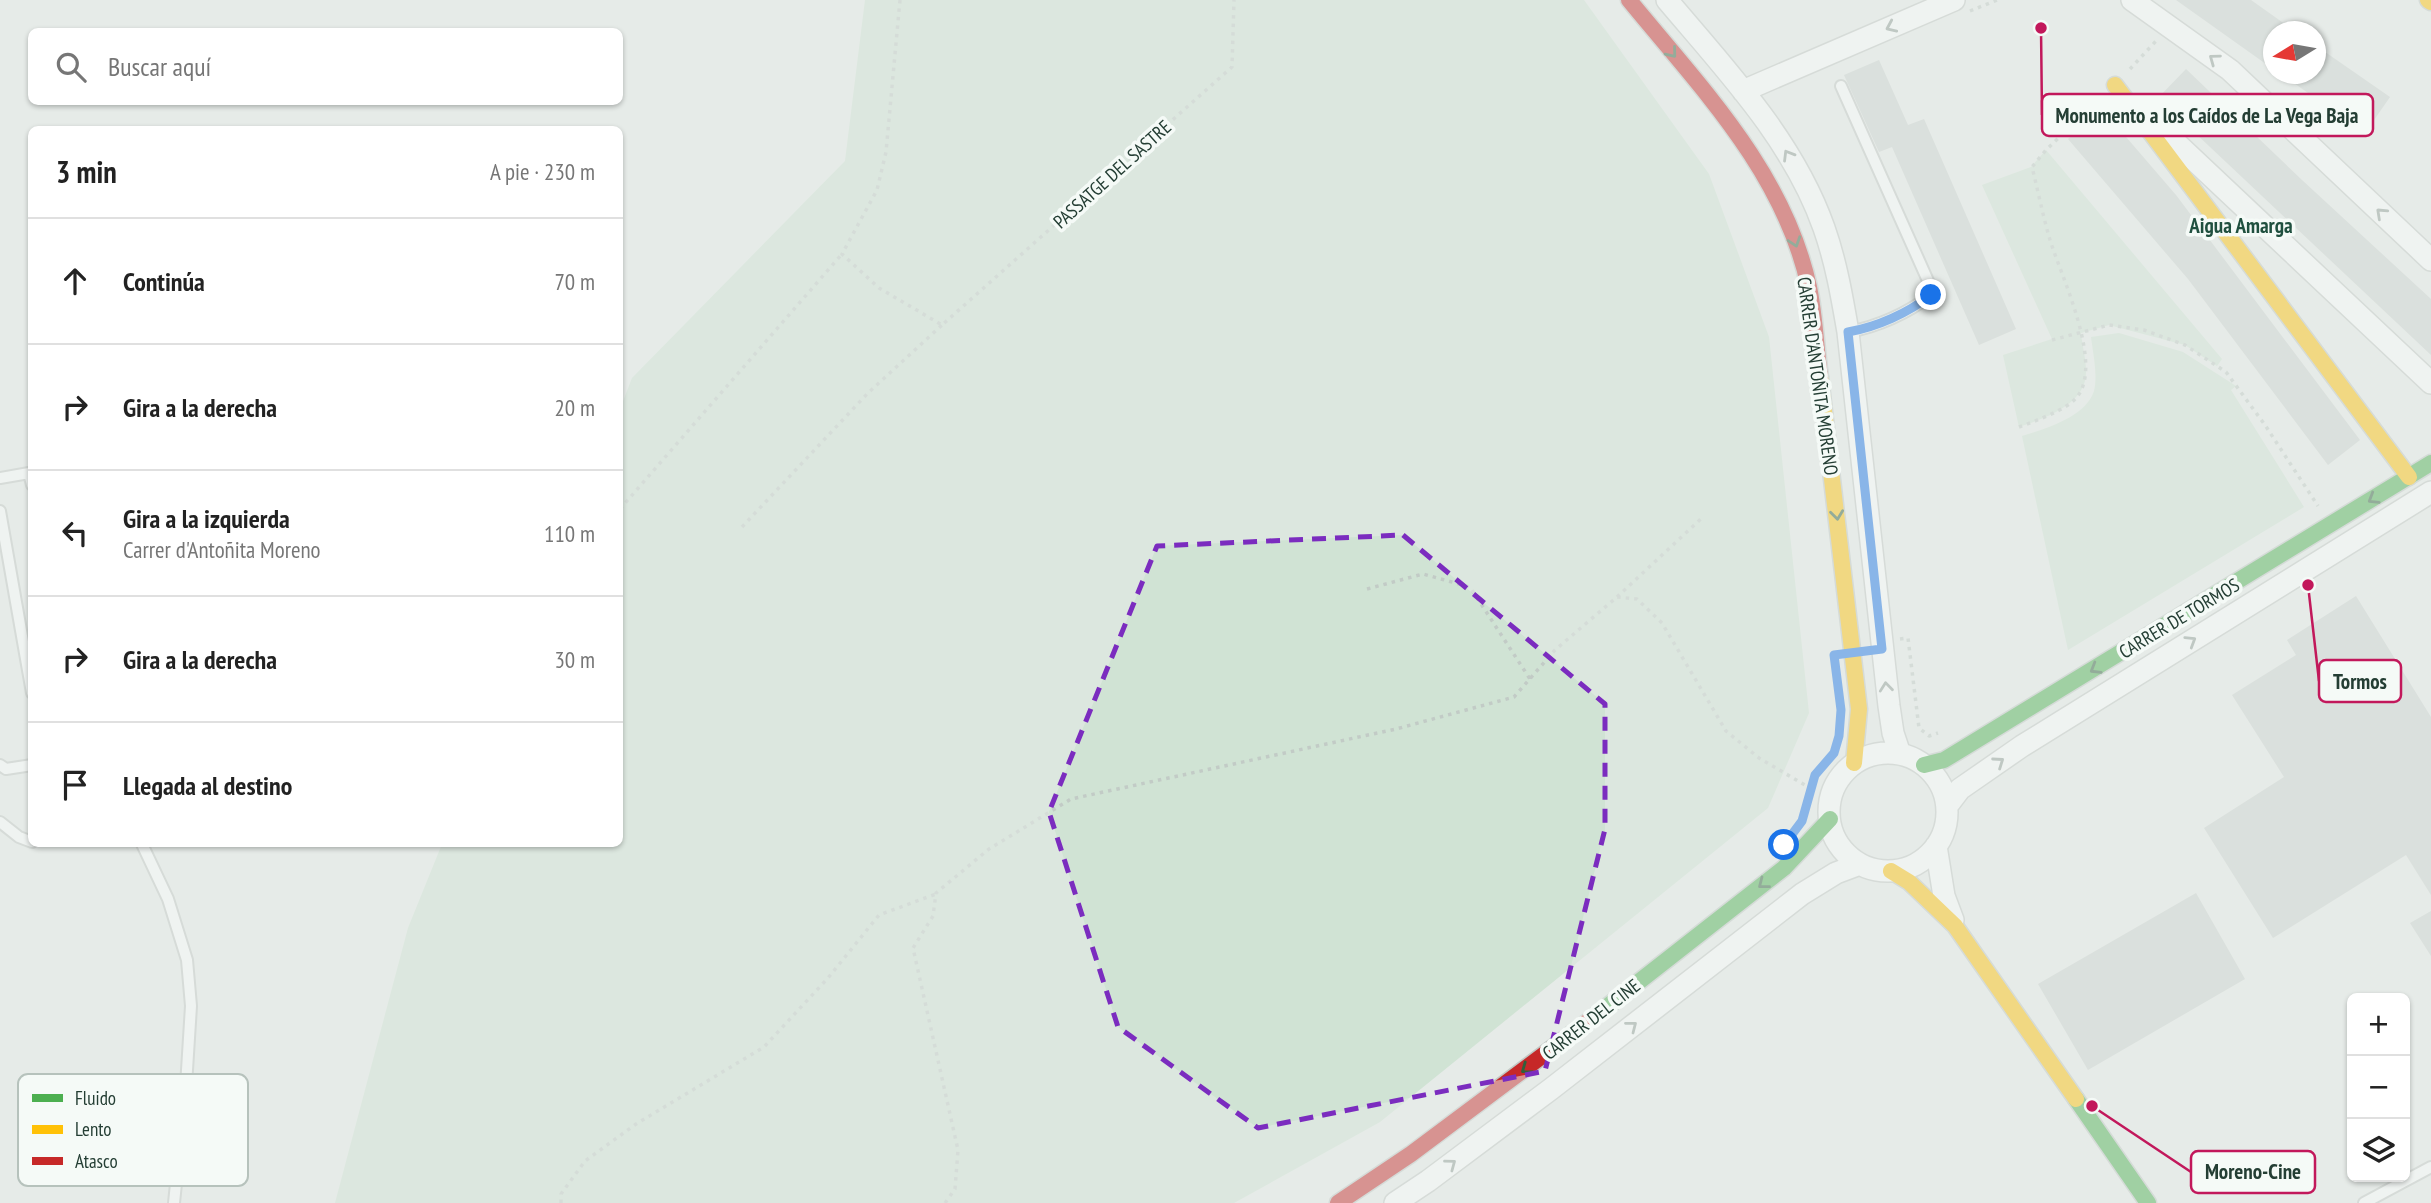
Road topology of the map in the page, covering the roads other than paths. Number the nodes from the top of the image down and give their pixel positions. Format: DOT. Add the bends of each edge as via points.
graph roads {
  1 [pos="1629,0"];
  2 [pos="1667,0"];
  3 [pos="2132,0"];
  4 [pos="1956,8"];
  5 [pos="2115,85"];
  6 [pos="1841,86"];
  7 [pos="1743,91"];
  8 [pos="2431,260"];
  9 [pos="1848,332"];
  10 [pos="2431,383"];
  11 [pos="2431,463"];
  12 [pos="28,473"];
  13 [pos="2409,477"];
  14 [pos="0,478"];
  15 [pos="2431,492"];
  16 [pos="0,511"];
  17 [pos="28,670"];
  18 [pos="1900,754"];
  19 [pos="1854,763"];
  20 [pos="0,765"];
  21 [pos="1924,765"];
  22 [pos="28,766"];
  23 [pos="1947,806"];
  24 [pos="1830,819"];
  25 [pos="0,822"];
  26 [pos="28,840"];
  27 [pos="1936,846"];
  28 [pos="143,847"];
  29 [pos="1860,864"];
  30 [pos="1891,871"];
  31 [pos="1955,926"];
  32 [pos="187,1074"];
  33 [pos="2431,1167"];
  34 [pos="1338,1203"];
  35 [pos="1395,1203"];
  36 [pos="2148,1203"];
  37 [pos="2364,1203"];
  1 -- 19 [label="street, CARRER D'ANTOÑITA MORENO, one-way" via="1758,164 1793,236 1809,288 1859,709"];
  2 -- 7 [label="street, CARRER D'ANTOÑITA MORENO"];
  8 -- 3 [label="street, one-way" via="2230,71"];
  4 -- 7 [label="street, one-way"];
  5 -- 10 [label="street"];
  5 -- 13 [label="street"];
  6 -- 9 [label="lane" via="1931,295 1867,328"];
  9 -- 7 [label="street, CARRER D'ANTOÑITA MORENO, one-way" via="1824,227 1785,149"];
  18 -- 9 [label="street, CARRER D'ANTOÑITA MORENO, one-way" via="1889,706"];
  11 -- 13 [label="street, CARRER DE TORMOS"];
  12 -- 14 [label="lane"];
  13 -- 21 [label="street, CARRER DE TORMOS, one-way" via="1944,760"];
  23 -- 15 [label="street, CARRER DE TORMOS, one-way" via="1960,789 2022,746"];
  16 -- 17 [label="lane"];
  18 -- 19 [label="street" via="1868,756"];
  18 -- 21 [label="street"];
  19 -- 24 [label="street" via="1834,788"];
  20 -- 22 [label="lane" via="6,769"];
  21 -- 23 [label="street" via="1939,783"];
  23 -- 27 [label="street" via="1947,820"];
  24 -- 29 [label="street" via="1835,837"];
  24 -- 34 [label="street, CARRER DEL CINE, one-way" via="1784,868 1534,1064"];
  25 -- 26 [label="lane"];
  27 -- 30 [label="street" via="1924,859"];
  27 -- 31 [label="street" via="1944,896"];
  28 -- 32 [label="lane" via="168,899 187,960 191,1006"];
  29 -- 30 [label="street"];
  35 -- 29 [label="street, CARRER DEL CINE, one-way" via="1551,1089 1802,894"];
  30 -- 31 [label="street"];
  31 -- 36 [label="street"];
  33 -- 37 [label="lane"];
}
